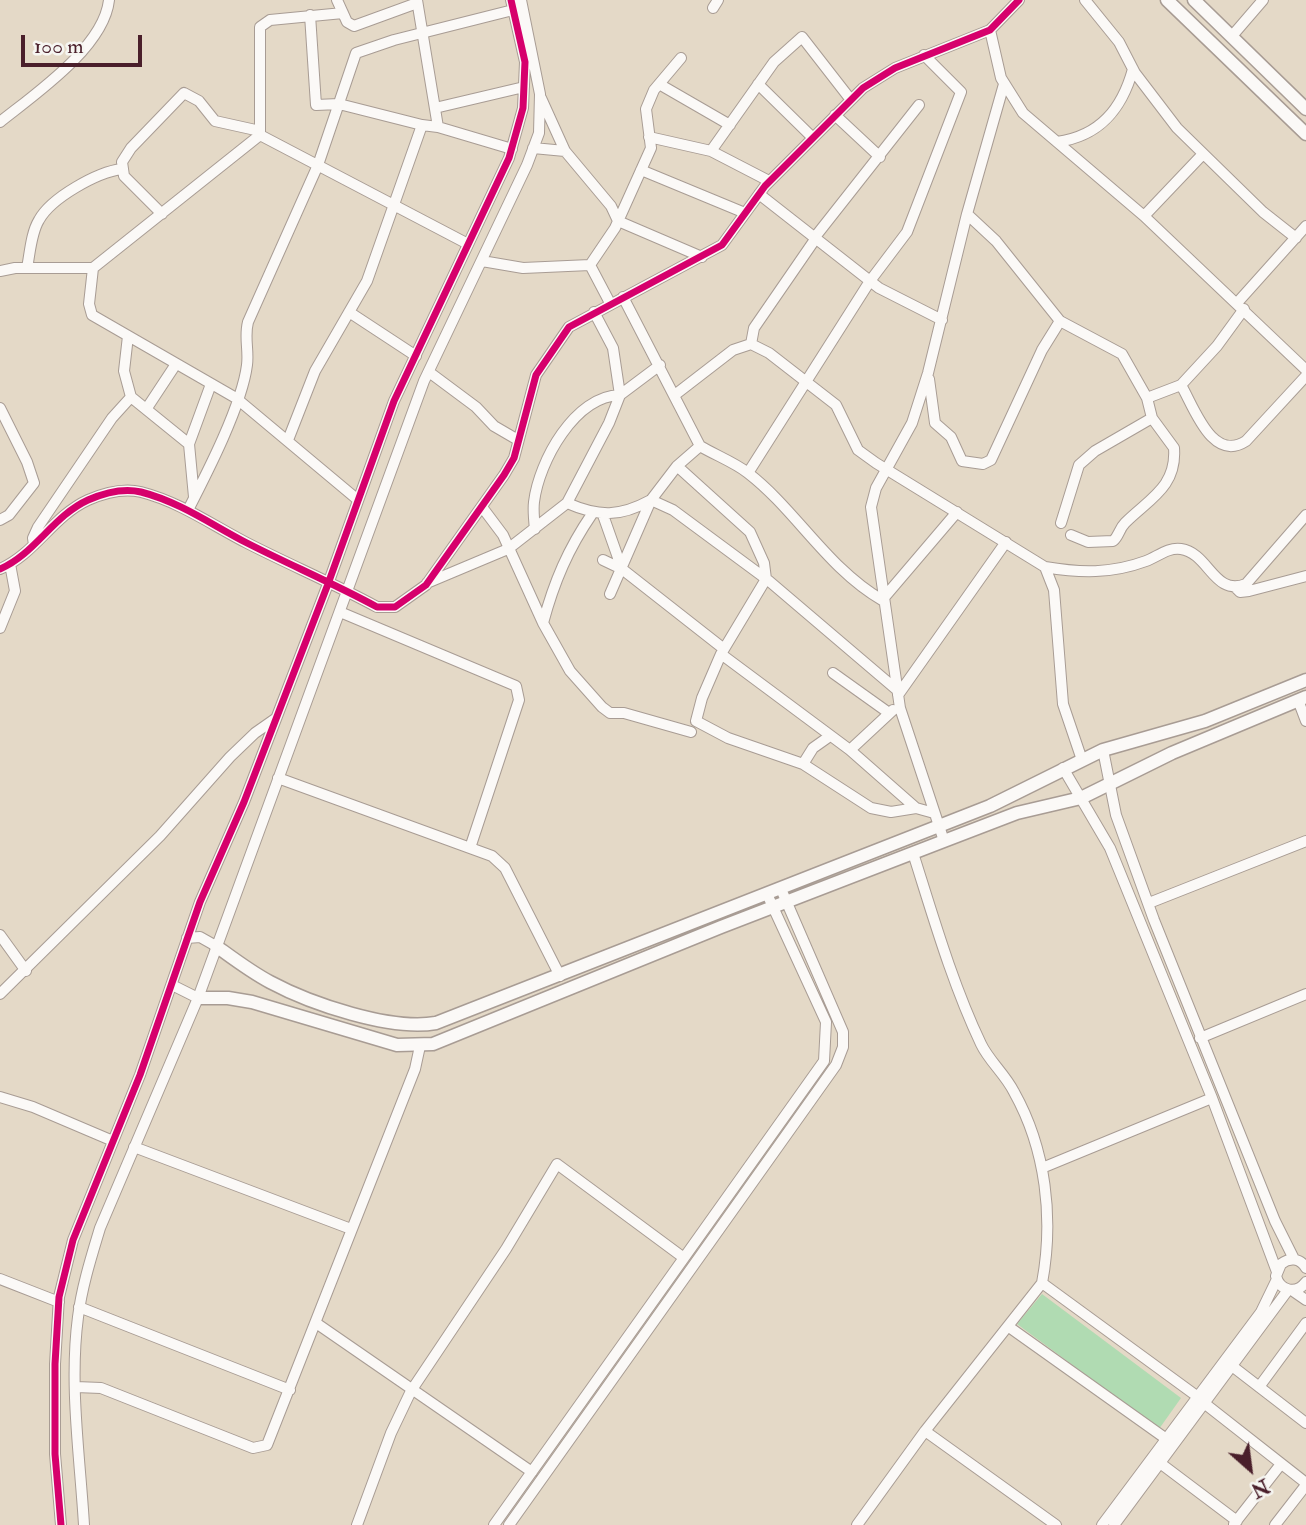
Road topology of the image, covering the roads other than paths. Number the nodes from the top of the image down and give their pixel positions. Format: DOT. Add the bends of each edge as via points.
graph roads {
  1 [pos="337,0"];
  2 [pos="522,0"];
  3 [pos="1019,0"];
  4 [pos="1085,0"];
  5 [pos="1167,0"];
  6 [pos="1194,0"];
  7 [pos="1263,0"];
  8 [pos="417,2"];
  9 [pos="111,3"];
  10 [pos="512,5"];
  11 [pos="343,13"];
  12 [pos="310,15"];
  13 [pos="989,30"];
  14 [pos="422,32"];
  15 [pos="1232,36"];
  16 [pos="924,55"];
  17 [pos="681,58"];
  18 [pos="1133,69"];
  19 [pos="659,84"];
  20 [pos="758,84"];
  21 [pos="1004,84"];
  22 [pos="524,87"];
  23 [pos="540,94"];
  24 [pos="851,100"];
  25 [pos="339,104"];
  26 [pos="919,105"];
  27 [pos="435,108"];
  28 [pos="1306,109"];
  29 [pos="5,112"];
  30 [pos="835,115"];
  31 [pos="0,122"];
  32 [pos="422,125"];
  33 [pos="730,125"];
  34 [pos="438,127"];
  35 [pos="260,133"];
  36 [pos="1306,134"];
  37 [pos="812,137"];
  38 [pos="649,138"];
  39 [pos="1057,142"];
  40 [pos="533,148"];
  41 [pos="512,149"];
  42 [pos="565,151"];
  43 [pos="710,151"];
  44 [pos="1203,154"];
  45 [pos="880,158"];
  46 [pos="318,165"];
  47 [pos="122,169"];
  48 [pos="641,170"];
  49 [pos="769,181"];
  50 [pos="759,194"];
  51 [pos="393,205"];
  52 [pos="745,213"];
  53 [pos="162,214"];
  54 [pos="967,214"];
  55 [pos="1144,216"];
  56 [pos="618,221"];
  57 [pos="1306,226"];
  58 [pos="815,238"];
  59 [pos="1296,238"];
  60 [pos="468,244"];
  61 [pos="702,257"];
  62 [pos="482,261"];
  63 [pos="590,265"];
  64 [pos="27,268"];
  65 [pos="93,268"];
  66 [pos="0,271"];
  67 [pos="870,281"];
  68 [pos="623,297"];
  69 [pos="610,303"];
  70 [pos="1240,306"];
  71 [pos="594,312"];
  72 [pos="349,313"];
  73 [pos="942,320"];
  74 [pos="1060,321"];
  75 [pos="128,336"];
  76 [pos="751,344"];
  77 [pos="416,356"];
  78 [pos="176,364"];
  79 [pos="660,365"];
  80 [pos="1306,370"];
  81 [pos="429,372"];
  82 [pos="928,373"];
  83 [pos="1306,376"];
  84 [pos="804,382"];
  85 [pos="211,384"];
  86 [pos="1181,385"];
  87 [pos="676,394"];
  88 [pos="620,395"];
  89 [pos="131,397"];
  90 [pos="236,398"];
  91 [pos="1147,398"];
  92 [pos="0,408"];
  93 [pos="147,408"];
  94 [pos="1152,418"];
  95 [pos="288,440"];
  96 [pos="519,440"];
  97 [pos="189,444"];
  98 [pos="700,446"];
  99 [pos="677,466"];
  100 [pos="887,472"];
  101 [pos="748,473"];
  102 [pos="194,497"];
  103 [pos="358,500"];
  104 [pos="651,500"];
  105 [pos="568,503"];
  106 [pos="482,507"];
  107 [pos="188,510"];
  108 [pos="957,512"];
  109 [pos="592,513"];
  110 [pos="1306,514"];
  111 [pos="603,515"];
  112 [pos="0,520"];
  113 [pos="1061,523"];
  114 [pos="535,529"];
  115 [pos="1071,535"];
  116 [pos="1006,542"];
  117 [pos="34,545"];
  118 [pos="508,549"];
  119 [pos="603,560"];
  120 [pos="5,567"];
  121 [pos="1045,567"];
  122 [pos="622,569"];
  123 [pos="1306,576"];
  124 [pos="766,579"];
  125 [pos="427,583"];
  126 [pos="328,584"];
  127 [pos="1236,588"];
  128 [pos="348,591"];
  129 [pos="610,594"];
  130 [pos="882,600"];
  131 [pos="340,612"];
  132 [pos="543,623"];
  133 [pos="0,628"];
  134 [pos="722,652"];
  135 [pos="833,673"];
  136 [pos="1306,680"];
  137 [pos="898,696"];
  138 [pos="1302,699"];
  139 [pos="890,713"];
  140 [pos="275,719"];
  141 [pos="1306,721"];
  142 [pos="691,732"];
  143 [pos="830,736"];
  144 [pos="850,750"];
  145 [pos="1103,750"];
  146 [pos="1082,760"];
  147 [pos="803,764"];
  148 [pos="1063,768"];
  149 [pos="278,778"];
  150 [pos="1111,785"];
  151 [pos="1081,798"];
  152 [pos="916,808"];
  153 [pos="934,813"];
  154 [pos="939,825"];
  155 [pos="944,841"];
  156 [pos="1306,841"];
  157 [pos="470,848"];
  158 [pos="913,853"];
  159 [pos="783,895"];
  160 [pos="770,900"];
  161 [pos="1149,903"];
  162 [pos="0,935"];
  163 [pos="187,939"];
  164 [pos="216,946"];
  165 [pos="26,971"];
  166 [pos="561,976"];
  167 [pos="172,985"];
  168 [pos="0,994"];
  169 [pos="1306,994"];
  170 [pos="198,998"];
  171 [pos="1200,1038"];
  172 [pos="420,1046"];
  173 [pos="0,1098"];
  174 [pos="1212,1098"];
  175 [pos="113,1141"];
  176 [pos="134,1147"];
  177 [pos="1042,1168"];
  178 [pos="351,1229"];
  179 [pos="684,1258"];
  180 [pos="1294,1259"];
  181 [pos="1306,1268"];
  182 [pos="1277,1276"];
  183 [pos="0,1279"];
  184 [pos="1306,1282"];
  185 [pos="1042,1283"];
  186 [pos="1291,1291"];
  187 [pos="1306,1300"];
  188 [pos="59,1302"];
  189 [pos="79,1307"];
  190 [pos="316,1323"];
  191 [pos="1306,1323"];
  192 [pos="1009,1327"];
  193 [pos="1232,1366"];
  194 [pos="76,1387"];
  195 [pos="1259,1387"];
  196 [pos="290,1390"];
  197 [pos="411,1391"];
  198 [pos="1201,1400"];
  199 [pos="1306,1423"];
  200 [pos="925,1431"];
  201 [pos="1165,1438"];
  202 [pos="1160,1463"];
  203 [pos="1282,1464"];
  204 [pos="532,1472"];
  205 [pos="1306,1484"];
  206 [pos="1235,1523"];
  207 [pos="61,1525"];
  208 [pos="84,1525"];
  209 [pos="357,1525"];
  210 [pos="494,1525"];
  211 [pos="509,1525"];
  212 [pos="857,1525"];
  213 [pos="1056,1525"];
  214 [pos="1102,1525"];
  215 [pos="1114,1525"];
  216 [pos="1275,1525"];
  1 -- 11 [label="street"];
  2 -- 23 [label="street"];
  3 -- 13 [label="street"];
  4 -- 18 [label="street" via="1119,42"];
  5 -- 36 [label="main road"];
  6 -- 15 [label="main road"];
  7 -- 15 [label="street"];
  8 -- 11 [label="street" via="354,26"];
  8 -- 14 [label="street"];
  9 -- 29 [label="street" via="102,25 52,81"];
  10 -- 14 [label="street"];
  10 -- 22 [label="street" via="525,62"];
  11 -- 12 [label="street"];
  12 -- 25 [label="street" via="316,105"];
  12 -- 35 [label="street" via="270,20 258,31"];
  13 -- 16 [label="street"];
  13 -- 21 [label="street"];
  14 -- 25 [label="street" via="356,53"];
  14 -- 27 [label="street"];
  15 -- 28 [label="main road"];
  16 -- 24 [label="street" via="895,68"];
  16 -- 67 [label="street" via="961,92 906,232"];
  17 -- 19 [label="street"];
  18 -- 39 [label="street" via="1115,113 1074,140"];
  18 -- 44 [label="street" via="1177,128"];
  19 -- 33 [label="street"];
  19 -- 38 [label="street" via="646,109"];
  20 -- 24 [label="street" via="802,37"];
  20 -- 33 [label="street"];
  20 -- 37 [label="street"];
  21 -- 39 [label="street" via="1023,113"];
  21 -- 54 [label="street"];
  22 -- 27 [label="street"];
  22 -- 41 [label="street"];
  23 -- 40 [label="street" via="539,133"];
  23 -- 42 [label="street"];
  24 -- 30 [label="street"];
  25 -- 32 [label="street"];
  25 -- 46 [label="street"];
  26 -- 45 [label="street"];
  27 -- 34 [label="street"];
  29 -- 31 [label="street"];
  30 -- 37 [label="street"];
  30 -- 45 [label="street"];
  32 -- 34 [label="street"];
  32 -- 51 [label="street"];
  33 -- 43 [label="street"];
  34 -- 41 [label="street"];
  35 -- 46 [label="street"];
  35 -- 47 [label="street" via="215,121 199,101 184,93 131,148"];
  35 -- 53 [label="street"];
  37 -- 49 [label="street"];
  38 -- 43 [label="street"];
  38 -- 48 [label="street" via="651,148"];
  39 -- 55 [label="street"];
  40 -- 42 [label="street"];
  40 -- 62 [label="street"];
  41 -- 60 [label="street"];
  42 -- 56 [label="street"];
  43 -- 49 [label="street"];
  44 -- 55 [label="street"];
  44 -- 59 [label="street"];
  45 -- 58 [label="street"];
  46 -- 51 [label="street"];
  46 -- 90 [label="street" via="248,322 244,336 247,364"];
  47 -- 53 [label="street"];
  47 -- 64 [label="street" via="94,177 45,211 36,226"];
  48 -- 52 [label="street"];
  48 -- 56 [label="street"];
  49 -- 50 [label="street"];
  50 -- 52 [label="street"];
  50 -- 58 [label="street"];
  51 -- 60 [label="street"];
  51 -- 72 [label="street" via="367,281"];
  52 -- 61 [label="street" via="722,245"];
  53 -- 65 [label="street"];
  54 -- 73 [label="street"];
  54 -- 74 [label="street" via="996,241"];
  55 -- 70 [label="street"];
  56 -- 61 [label="street"];
  56 -- 63 [label="street"];
  57 -- 59 [label="street"];
  58 -- 67 [label="street"];
  58 -- 76 [label="street" via="754,328"];
  59 -- 70 [label="street"];
  60 -- 77 [label="street"];
  61 -- 68 [label="street"];
  62 -- 63 [label="street" via="523,268"];
  62 -- 81 [label="street"];
  63 -- 69 [label="street"];
  64 -- 65 [label="street"];
  64 -- 66 [label="street"];
  65 -- 75 [label="street" via="92,316"];
  67 -- 73 [label="street" via="892,297"];
  67 -- 84 [label="street"];
  68 -- 69 [label="street"];
  68 -- 79 [label="street"];
  69 -- 71 [label="street"];
  70 -- 80 [label="street"];
  70 -- 86 [label="street" via="1217,346"];
  71 -- 88 [label="street" via="613,348"];
  71 -- 96 [label="street" via="569,327 536,375"];
  72 -- 77 [label="street"];
  72 -- 95 [label="street" via="316,371"];
  73 -- 82 [label="street"];
  74 -- 82 [label="street" via="991,460 983,464 962,461 951,437 935,423"];
  74 -- 91 [label="street" via="1122,355"];
  75 -- 78 [label="street"];
  75 -- 89 [label="street" via="124,371"];
  76 -- 84 [label="street"];
  76 -- 87 [label="street" via="733,349"];
  77 -- 103 [label="street" via="394,401"];
  78 -- 85 [label="street"];
  78 -- 93 [label="street"];
  79 -- 87 [label="street"];
  79 -- 88 [label="street"];
  81 -- 96 [label="street" via="494,426"];
  81 -- 128 [label="street"];
  82 -- 100 [label="street" via="912,423"];
  83 -- 86 [label="street" via="1246,441 1234,446 1211,438"];
  84 -- 100 [label="street" via="836,405 858,450"];
  84 -- 101 [label="street"];
  85 -- 90 [label="street"];
  85 -- 97 [label="street"];
  86 -- 91 [label="street"];
  87 -- 98 [label="street"];
  88 -- 105 [label="street"];
  88 -- 114 [label="street" via="585,408 556,439 534,501"];
  89 -- 93 [label="street"];
  89 -- 117 [label="street" via="38,527"];
  90 -- 95 [label="street"];
  90 -- 102 [label="street"];
  91 -- 94 [label="street"];
  92 -- 112 [label="street" via="34,483"];
  93 -- 97 [label="street"];
  94 -- 113 [label="street" via="1079,466"];
  94 -- 115 [label="street" via="1174,448 1171,479 1113,541 1088,541"];
  95 -- 103 [label="street"];
  96 -- 106 [label="street" via="514,458"];
  97 -- 102 [label="street"];
  98 -- 99 [label="street"];
  98 -- 101 [label="street"];
  99 -- 104 [label="street"];
  99 -- 124 [label="street" via="722,514 750,532"];
  100 -- 108 [label="street"];
  100 -- 130 [label="street" via="871,507"];
  101 -- 130 [label="street" via="833,561"];
  102 -- 107 [label="street"];
  103 -- 126 [label="street"];
  104 -- 111 [label="street" via="634,509"];
  104 -- 122 [label="street"];
  104 -- 124 [label="street" via="673,510"];
  105 -- 109 [label="street"];
  105 -- 114 [label="street"];
  106 -- 118 [label="street"];
  106 -- 125 [label="street"];
  107 -- 117 [label="street" via="139,492 117,491 79,506"];
  107 -- 126 [label="street"];
  108 -- 116 [label="street"];
  108 -- 130 [label="street"];
  109 -- 111 [label="street"];
  109 -- 132 [label="street" via="572,542 554,582"];
  110 -- 127 [label="street" via="1246,584"];
  111 -- 122 [label="street"];
  114 -- 118 [label="street"];
  116 -- 121 [label="street"];
  116 -- 137 [label="street"];
  117 -- 120 [label="street"];
  118 -- 125 [label="street"];
  118 -- 132 [label="street"];
  119 -- 122 [label="street"];
  120 -- 133 [label="street" via="15,591"];
  121 -- 127 [label="street" via="1110,571 1183,549 1224,585"];
  121 -- 146 [label="street" via="1054,590 1063,704"];
  122 -- 129 [label="street"];
  122 -- 134 [label="street"];
  123 -- 127 [label="street" via="1249,592"];
  124 -- 134 [label="street"];
  124 -- 137 [label="street"];
  125 -- 128 [label="street" via="395,607 377,607"];
  126 -- 128 [label="street"];
  126 -- 140 [label="street"];
  128 -- 131 [label="street"];
  130 -- 137 [label="street"];
  131 -- 149 [label="street"];
  131 -- 157 [label="street" via="516,686 519,700"];
  132 -- 142 [label="street" via="570,671 602,708"];
  134 -- 143 [label="street"];
  134 -- 147 [label="street" via="696,721 728,738"];
  135 -- 139 [label="street"];
  136 -- 145 [label="main road" via="1205,721"];
  137 -- 139 [label="street"];
  137 -- 153 [label="street"];
  138 -- 141 [label="street"];
  138 -- 150 [label="main road" via="1172,753"];
  139 -- 144 [label="street"];
  140 -- 163 [label="street"];
  140 -- 165 [label="street" via="230,757"];
  143 -- 144 [label="street"];
  143 -- 147 [label="street" via="813,748"];
  144 -- 152 [label="street"];
  145 -- 146 [label="main road"];
  145 -- 150 [label="street"];
  146 -- 148 [label="main road"];
  147 -- 152 [label="street" via="872,808 891,812"];
  148 -- 151 [label="street"];
  148 -- 154 [label="main road" via="1007,798"];
  149 -- 157 [label="street"];
  149 -- 164 [label="street"];
  150 -- 151 [label="main road"];
  150 -- 161 [label="street" via="1116,815"];
  151 -- 155 [label="main road" via="1017,813"];
  151 -- 174 [label="street" via="1111,848"];
  152 -- 153 [label="street"];
  153 -- 154 [label="street"];
  154 -- 155 [label="street"];
  154 -- 159 [label="main road"];
  155 -- 158 [label="main road"];
  156 -- 161 [label="street"];
  157 -- 166 [label="street" via="492,856 505,868"];
  158 -- 159 [label="main road"];
  158 -- 177 [label="street" via="981,1045 1017,1097"];
  159 -- 160 [label="main road"];
  159 -- 211 [label="street" via="843,1032 836,1065"];
  160 -- 166 [label="main road"];
  160 -- 172 [label="main road" via="445,1041"];
  160 -- 179 [label="street" via="826,1022 824,1061"];
  161 -- 171 [label="street"];
  162 -- 165 [label="street"];
  163 -- 164 [label="street" via="200,937"];
  163 -- 167 [label="street"];
  164 -- 166 [label="main road" via="287,990 405,1026 436,1023"];
  164 -- 170 [label="street"];
  165 -- 168 [label="street"];
  167 -- 170 [label="street"];
  167 -- 175 [label="street"];
  169 -- 171 [label="street"];
  170 -- 172 [label="main road" via="252,1002 389,1044"];
  170 -- 176 [label="street"];
  171 -- 180 [label="street"];
  172 -- 178 [label="street"];
  173 -- 175 [label="street"];
  174 -- 177 [label="street"];
  174 -- 182 [label="street"];
  175 -- 188 [label="street" via="73,1240"];
  176 -- 178 [label="street"];
  176 -- 189 [label="street" via="100,1228"];
  177 -- 185 [label="street" via="1047,1212"];
  178 -- 190 [label="street"];
  179 -- 197 [label="street" via="557,1164"];
  179 -- 204 [label="street"];
  180 -- 181 [label="street"];
  180 -- 182 [label="street" via="1281,1264"];
  182 -- 186 [label="street"];
  182 -- 198 [label="street" via="1261,1312"];
  183 -- 188 [label="street"];
  184 -- 186 [label="street"];
  185 -- 192 [label="street"];
  185 -- 198 [label="street"];
  186 -- 187 [label="street"];
  186 -- 193 [label="street"];
  188 -- 207 [label="street" via="55,1377"];
  189 -- 194 [label="street"];
  189 -- 196 [label="street"];
  190 -- 196 [label="street"];
  190 -- 197 [label="street"];
  191 -- 195 [label="street"];
  192 -- 200 [label="street"];
  192 -- 201 [label="street"];
  193 -- 195 [label="street"];
  193 -- 198 [label="street"];
  194 -- 196 [label="street" via="101,1388 256,1448 269,1443"];
  194 -- 208 [label="street"];
  195 -- 199 [label="street"];
  197 -- 204 [label="street"];
  197 -- 209 [label="street"];
  198 -- 201 [label="street"];
  198 -- 202 [label="street"];
  198 -- 203 [label="street"];
  200 -- 212 [label="street"];
  200 -- 213 [label="street"];
  201 -- 214 [label="street"];
  202 -- 206 [label="street"];
  202 -- 215 [label="street"];
  203 -- 205 [label="street"];
  203 -- 206 [label="street"];
  204 -- 210 [label="street"];
  205 -- 216 [label="street"];
}
